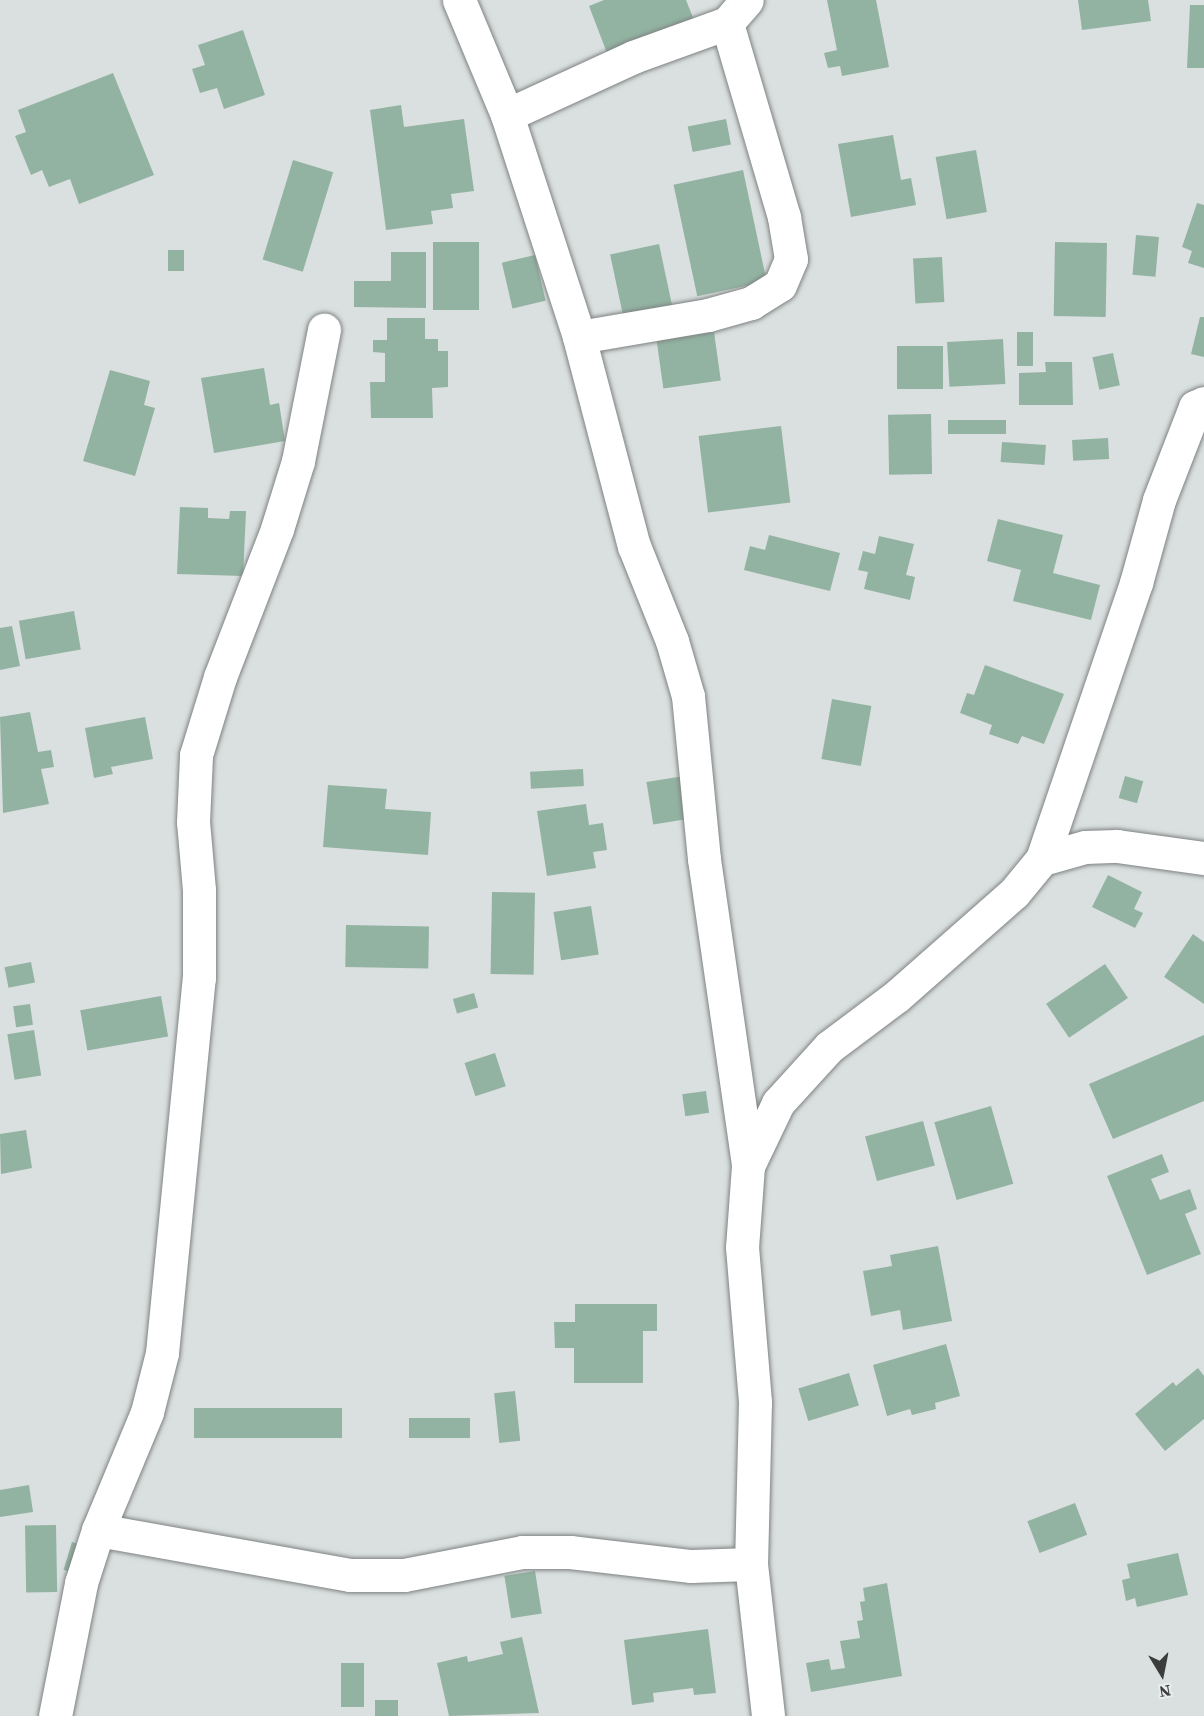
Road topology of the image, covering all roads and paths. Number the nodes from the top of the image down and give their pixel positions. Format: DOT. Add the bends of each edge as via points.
graph roads {
  1 [pos="459,0"];
  2 [pos="737,11"];
  3 [pos="507,115"];
  4 [pos="324,330"];
  5 [pos="579,337"];
  6 [pos="1204,403"];
  7 [pos="1204,858"];
  8 [pos="1042,859"];
  9 [pos="748,1166"];
  10 [pos="98,1530"];
  11 [pos="751,1564"];
  12 [pos="55,1716"];
  13 [pos="768,1716"];
  1 -- 3 [label="street"];
  2 -- 3 [label="street"];
  2 -- 5 [label="street" via="791,259 780,285 751,303 708,315"];
  3 -- 5 [label="street"];
  4 -- 10 [label="street" via="298,461 277,529 220,676 196,755 193,822 199,890 199,978 162,1353 147,1412"];
  5 -- 9 [label="street" via="634,546 672,641 688,696 704,859"];
  6 -- 8 [label="street" via="1195,407 1159,500 1119,638"];
  7 -- 8 [label="street" via="1117,846 1085,847"];
  8 -- 9 [label="street" via="1014,893 897,996 829,1047 778,1103"];
  9 -- 11 [label="street" via="742,1247 755,1402"];
  10 -- 11 [label="street" via="350,1575 404,1575 522,1552 570,1552 691,1566"];
  10 -- 12 [label="street" via="81,1583"];
  11 -- 13 [label="street"];
}
